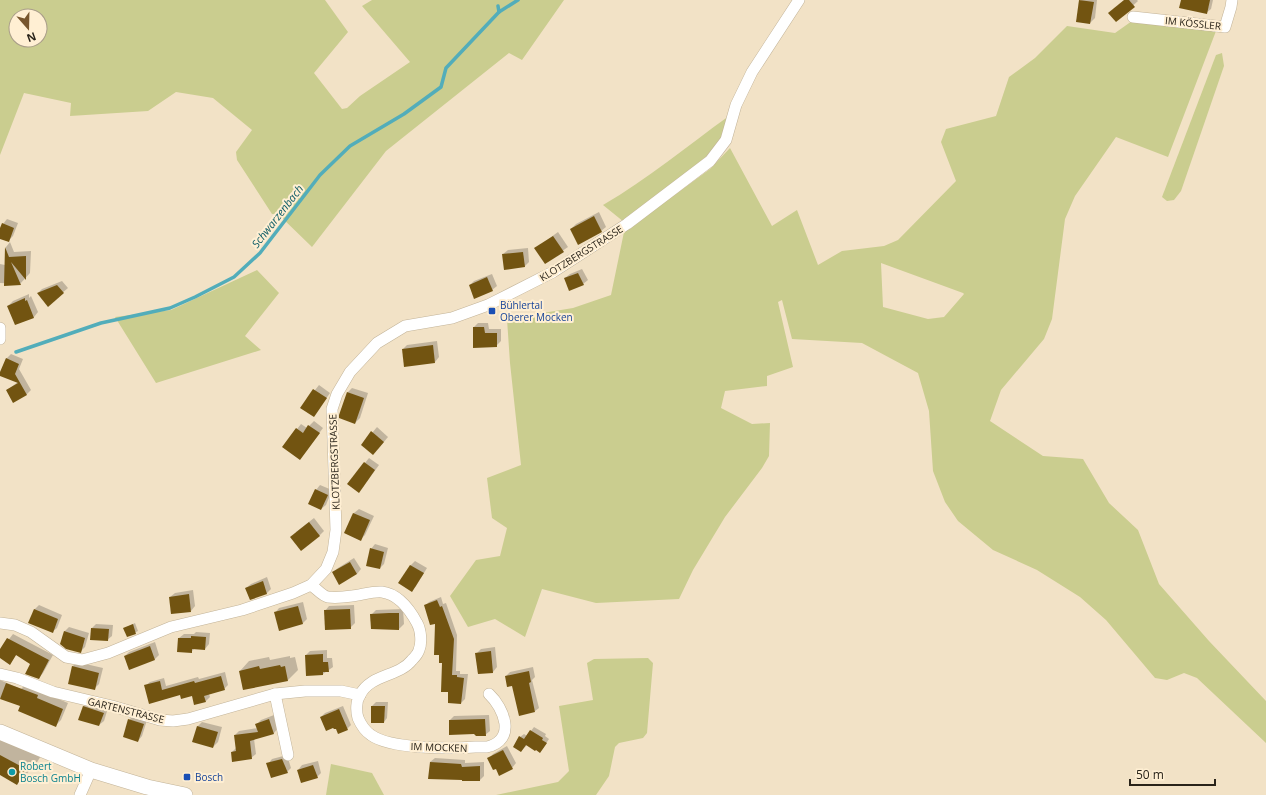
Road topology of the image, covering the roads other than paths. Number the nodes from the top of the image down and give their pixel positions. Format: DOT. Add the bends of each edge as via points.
graph roads {
  1 [pos="799,0"];
  2 [pos="1232,0"];
  3 [pos="1133,16"];
  4 [pos="0,328"];
  5 [pos="0,339"];
  6 [pos="311,584"];
  7 [pos="0,623"];
  8 [pos="0,674"];
  9 [pos="276,694"];
  10 [pos="489,694"];
  11 [pos="360,695"];
  12 [pos="0,732"];
  13 [pos="288,755"];
  14 [pos="91,770"];
  15 [pos="81,795"];
  16 [pos="185,795"];
  1 -- 6 [label="street, KLOTZBERGSTRASSE" via="752,72 736,105 726,140 710,161 627,224 552,272 488,305 452,318 405,326 377,343 350,372 337,394 332,409 336,530 333,552 326,570"];
  2 -- 3 [label="street, IM KÖSSLER" via="1225,28"];
  4 -- 5 [label="street"];
  6 -- 7 [label="street, KLOTZBERGSTRASSE" via="293,593 242,610 171,627 108,653 82,660 66,657 31,632 15,625"];
  6 -- 11 [label="street" via="327,597 382,592 393,596 406,606 418,625 419,650 411,662 374,681"];
  8 -- 9 [label="street, GARTENSTRASSE" via="53,692 160,720 173,721"];
  9 -- 11 [label="street, GARTENSTRASSE" via="341,691"];
  9 -- 13 [label="street"];
  10 -- 11 [label="street, IM MOCKEN" via="503,713 506,727 503,736 495,744 469,748 414,747 389,743 371,736 357,714"];
  12 -- 14 [label="main road"];
  14 -- 15 [label="street"];
  14 -- 16 [label="main road" via="147,787"];
}
